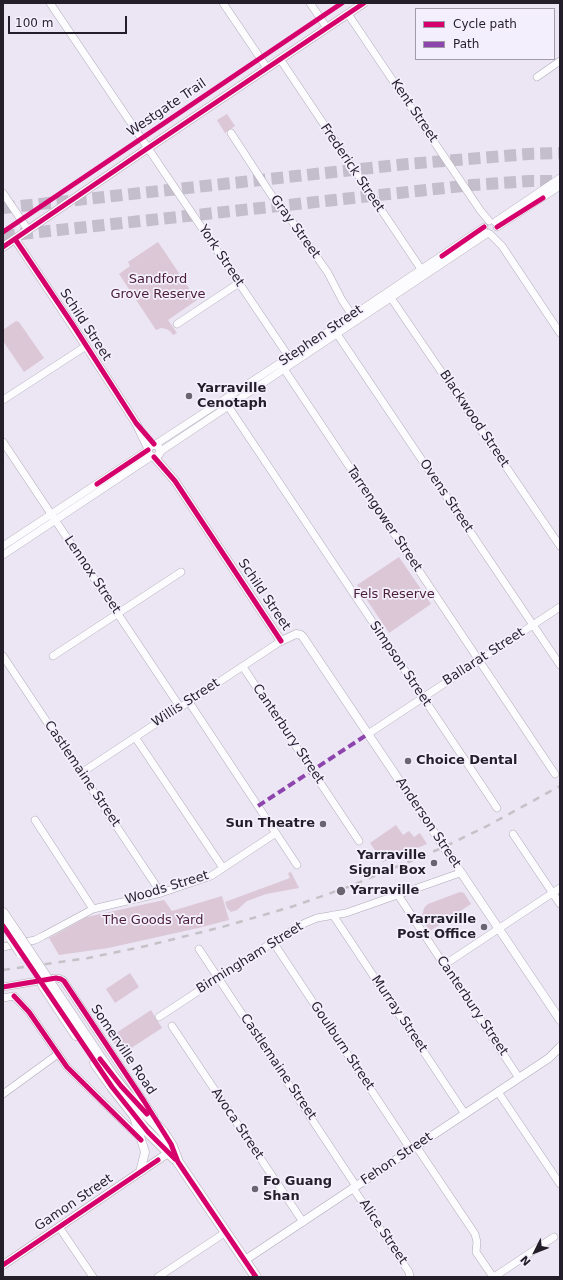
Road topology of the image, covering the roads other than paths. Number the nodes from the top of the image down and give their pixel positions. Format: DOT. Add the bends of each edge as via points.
graph roads {
  1 [pos="223,3"];
  2 [pos="310,3"];
  3 [pos="364,3"];
  4 [pos="52,4"];
  5 [pos="348,14"];
  6 [pos="327,28"];
  7 [pos="280,59"];
  8 [pos="560,61"];
  9 [pos="267,68"];
  10 [pos="536,77"];
  11 [pos="231,133"];
  12 [pos="148,148"];
  13 [pos="560,178"];
  14 [pos="560,186"];
  15 [pos="3,193"];
  16 [pos="491,227"];
  17 [pos="28,230"];
  18 [pos="15,239"];
  19 [pos="3,247"];
  20 [pos="423,273"];
  21 [pos="239,283"];
  22 [pos="389,295"];
  23 [pos="354,319"];
  24 [pos="177,324"];
  25 [pos="335,331"];
  26 [pos="560,333"];
  27 [pos="86,346"];
  28 [pos="291,360"];
  29 [pos="282,366"];
  30 [pos="3,400"];
  31 [pos="226,403"];
  32 [pos="3,442"];
  33 [pos="154,450"];
  34 [pos="53,517"];
  35 [pos="3,546"];
  36 [pos="560,546"];
  37 [pos="3,554"];
  38 [pos="181,572"];
  39 [pos="560,607"];
  40 [pos="118,614"];
  41 [pos="534,625"];
  42 [pos="292,635"];
  43 [pos="281,641"];
  44 [pos="3,656"];
  45 [pos="53,656"];
  46 [pos="479,661"];
  47 [pos="560,664"];
  48 [pos="243,667"];
  49 [pos="423,698"];
  50 [pos="189,702"];
  51 [pos="180,708"];
  52 [pos="368,734"];
  53 [pos="135,737"];
  54 [pos="81,773"];
  55 [pos="555,774"];
  56 [pos="497,808"];
  57 [pos="34,820"];
  58 [pos="276,833"];
  59 [pos="512,834"];
  60 [pos="359,841"];
  61 [pos="297,865"];
  62 [pos="223,868"];
  63 [pos="460,873"];
  64 [pos="560,888"];
  65 [pos="161,892"];
  66 [pos="552,893"];
  67 [pos="398,895"];
  68 [pos="560,904"];
  69 [pos="93,909"];
  70 [pos="3,913"];
  71 [pos="333,915"];
  72 [pos="3,926"];
  73 [pos="498,929"];
  74 [pos="8,942"];
  75 [pos="273,942"];
  76 [pos="199,949"];
  77 [pos="444,965"];
  78 [pos="218,978"];
  79 [pos="46,984"];
  80 [pos="17,986"];
  81 [pos="3,987"];
  82 [pos="14,996"];
  83 [pos="3,998"];
  84 [pos="161,1016"];
  85 [pos="560,1020"];
  86 [pos="172,1026"];
  87 [pos="560,1047"];
  88 [pos="58,1054"];
  89 [pos="560,1054"];
  90 [pos="549,1058"];
  91 [pos="519,1078"];
  92 [pos="498,1092"];
  93 [pos="3,1094"];
  94 [pos="132,1112"];
  95 [pos="465,1114"];
  96 [pos="162,1132"];
  97 [pos="141,1140"];
  98 [pos="413,1148"];
  99 [pos="170,1151"];
  100 [pos="140,1172"];
  101 [pos="560,1184"];
  102 [pos="355,1187"];
  103 [pos="303,1222"];
  104 [pos="59,1227"];
  105 [pos="226,1232"];
  106 [pos="554,1237"];
  107 [pos="245,1260"];
  108 [pos="3,1265"];
  109 [pos="93,1277"];
  110 [pos="158,1277"];
  111 [pos="256,1277"];
  112 [pos="410,1277"];
  113 [pos="494,1277"];
  1 -- 9 [label="street"];
  2 -- 6 [label="street"];
  3 -- 5 [label="street"];
  4 -- 12 [label="street, York Street"];
  5 -- 6 [label="street"];
  5 -- 16 [label="street, Kent Street"];
  6 -- 7 [label="street"];
  7 -- 9 [label="street"];
  7 -- 20 [label="street, Frederick Street"];
  8 -- 10 [label="street"];
  9 -- 12 [label="street"];
  11 -- 23 [label="street, Gray Street" via="272,196 328,273"];
  12 -- 17 [label="street"];
  12 -- 21 [label="street, York Street"];
  13 -- 16 [label="street, Stephen Street"];
  14 -- 16 [label="street, Stephen Street"];
  15 -- 17 [label="street"];
  16 -- 20 [label="street, Stephen Street"];
  16 -- 26 [label="street, Kent Street"];
  17 -- 18 [label="street"];
  18 -- 19 [label="street"];
  18 -- 27 [label="street, Schild Street"];
  20 -- 22 [label="street, Stephen Street"];
  21 -- 24 [label="street"];
  21 -- 28 [label="street, York Street"];
  22 -- 23 [label="street, Stephen Street"];
  22 -- 36 [label="street, Blackwood Street"];
  23 -- 25 [label="street, Stephen Street"];
  25 -- 28 [label="street, Stephen Street"];
  25 -- 41 [label="street, Ovens Street"];
  27 -- 30 [label="street"];
  27 -- 33 [label="street, Schild Street"];
  28 -- 29 [label="street, Stephen Street"];
  29 -- 31 [label="street, Stephen Street"];
  29 -- 46 [label="street, Tarrengower Street"];
  31 -- 33 [label="street, Stephen Street"];
  31 -- 49 [label="street, Simpson Street"];
  32 -- 34 [label="street, Lennox Street"];
  33 -- 34 [label="street, Stephen Street"];
  33 -- 43 [label="street, Schild Street"];
  34 -- 35 [label="street, Stephen Street"];
  34 -- 37 [label="street, Stephen Street"];
  34 -- 40 [label="street, Lennox Street"];
  38 -- 40 [label="street"];
  39 -- 41 [label="street, Ballarat Street"];
  40 -- 45 [label="street"];
  40 -- 51 [label="street, Lennox Street"];
  41 -- 46 [label="street, Ballarat Street"];
  41 -- 47 [label="street, Ovens Street"];
  42 -- 43 [label="street, Willis Street"];
  42 -- 52 [label="street, Anderson Street" via="298,634 303,637"];
  43 -- 48 [label="street, Willis Street"];
  44 -- 54 [label="street, Castlemaine Street"];
  46 -- 49 [label="street, Ballarat Street"];
  46 -- 55 [label="street, Tarrengower Street"];
  48 -- 50 [label="street, Willis Street"];
  48 -- 60 [label="street, Canterbury Street"];
  49 -- 52 [label="street, Ballarat Street"];
  49 -- 56 [label="street, Simpson Street"];
  50 -- 51 [label="street, Willis Street"];
  50 -- 58 [label="street"];
  51 -- 53 [label="street, Willis Street"];
  52 -- 63 [label="street, Anderson Street"];
  53 -- 54 [label="street, Willis Street"];
  53 -- 62 [label="street"];
  54 -- 65 [label="street, Castlemaine Street"];
  57 -- 69 [label="street"];
  58 -- 61 [label="street"];
  58 -- 62 [label="street, Woods Street"];
  59 -- 66 [label="street"];
  62 -- 65 [label="street, Woods Street" via="211,876"];
  63 -- 67 [label="street, Birmingham Street"];
  63 -- 73 [label="street, Anderson Street"];
  64 -- 66 [label="street"];
  65 -- 69 [label="street, Woods Street"];
  66 -- 68 [label="street"];
  66 -- 73 [label="street"];
  67 -- 71 [label="street, Birmingham Street"];
  67 -- 77 [label="street, Canterbury Street"];
  69 -- 74 [label="street, Woods Street" via="35,940"];
  70 -- 74 [label="main road, Somerville Road"];
  71 -- 75 [label="street, Birmingham Street" via="305,923"];
  71 -- 95 [label="street, Murray Street"];
  72 -- 74 [label="main road, Somerville Road"];
  73 -- 77 [label="street"];
  73 -- 85 [label="street, Anderson Street"];
  74 -- 79 [label="main road, Somerville Road, bridge"];
  75 -- 78 [label="street, Birmingham Street"];
  75 -- 98 [label="street, Goulburn Street"];
  76 -- 78 [label="street, Castlemaine Street"];
  77 -- 91 [label="street, Canterbury Street"];
  78 -- 84 [label="street, Birmingham Street"];
  78 -- 102 [label="street, Castlemaine Street"];
  79 -- 94 [label="main road, Somerville Road" via="108,1082"];
  79 -- 96 [label="main road, Somerville Road" via="112,1075"];
  80 -- 81 [label="street"];
  80 -- 82 [label="street" via="17,993"];
  80 -- 96 [label="street, Somerville Road" via="56,978 64,981"];
  82 -- 83 [label="street"];
  82 -- 88 [label="street" via="29,1012"];
  86 -- 103 [label="street, Avoca Street"];
  87 -- 90 [label="street, Fehon Street"];
  88 -- 93 [label="street"];
  88 -- 97 [label="street" via="71,1072"];
  89 -- 90 [label="street, Fehon Street"];
  90 -- 91 [label="street, Fehon Street"];
  91 -- 92 [label="street, Fehon Street"];
  92 -- 95 [label="street, Fehon Street"];
  92 -- 101 [label="street"];
  94 -- 97 [label="street"];
  94 -- 99 [label="main road, Somerville Road" via="148,1132"];
  95 -- 98 [label="street, Fehon Street"];
  96 -- 99 [label="main road, Somerville Road"];
  97 -- 100 [label="street" via="145,1152"];
  98 -- 102 [label="street, Fehon Street"];
  98 -- 113 [label="street, Goulburn Street" via="475,1234 476,1252"];
  99 -- 100 [label="street, Gamon Street"];
  99 -- 105 [label="main road, Somerville Road"];
  100 -- 104 [label="street, Gamon Street"];
  102 -- 103 [label="street, Fehon Street"];
  102 -- 112 [label="street, Alice Street"];
  103 -- 107 [label="street, Fehon Street"];
  104 -- 108 [label="street, Gamon Street"];
  104 -- 109 [label="street"];
  105 -- 107 [label="main road, Somerville Road"];
  105 -- 110 [label="street"];
  106 -- 113 [label="street"];
  107 -- 111 [label="main road, Somerville Road"];
}
